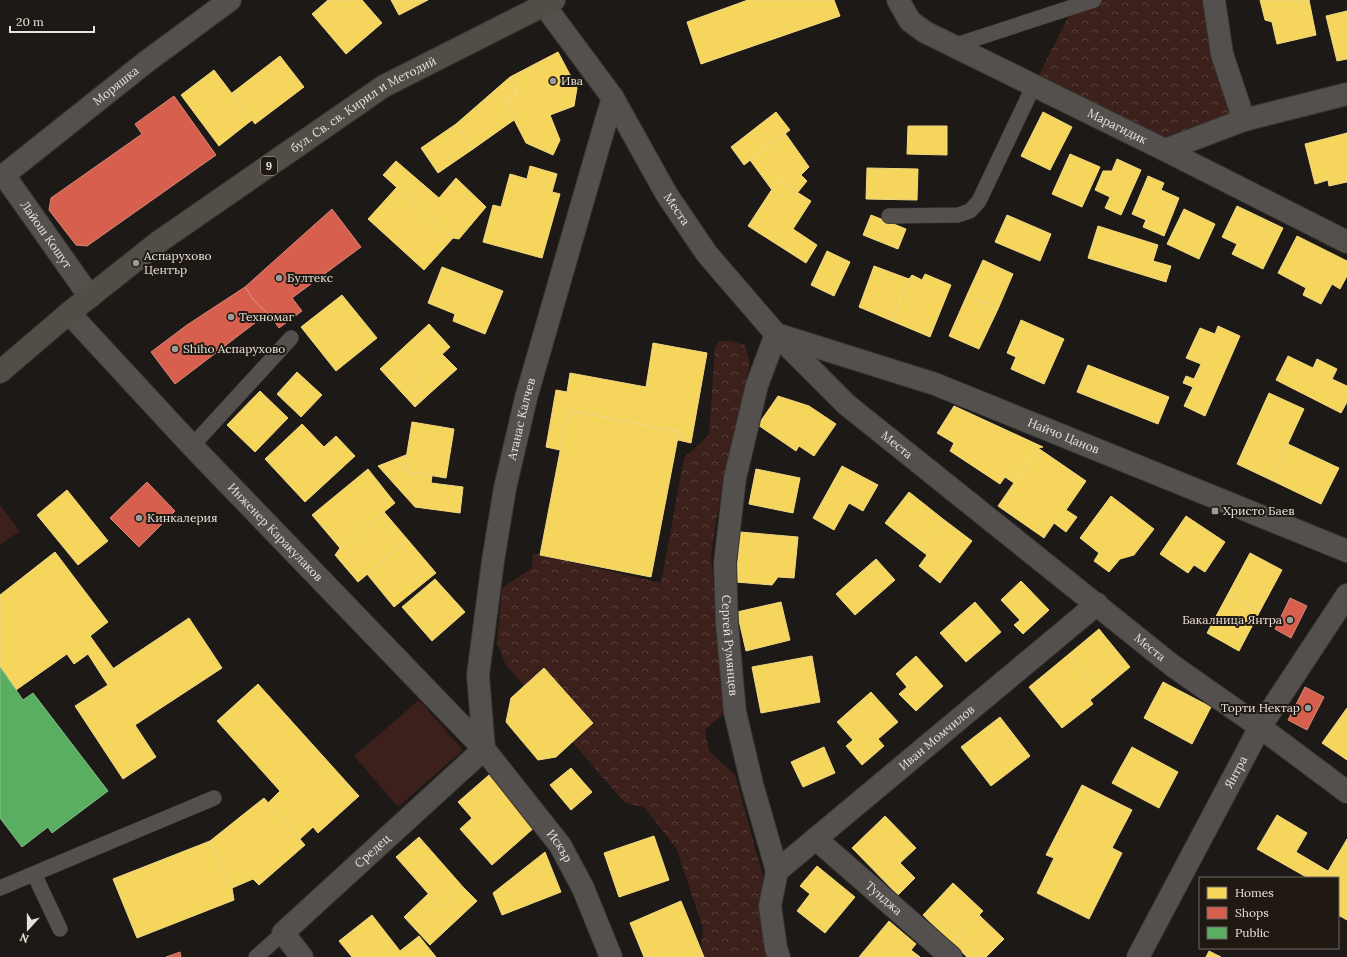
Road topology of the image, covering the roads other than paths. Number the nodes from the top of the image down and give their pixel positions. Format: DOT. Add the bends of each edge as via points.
graph roads {
  1 [pos="230,0"];
  2 [pos="898,0"];
  3 [pos="1094,0"];
  4 [pos="1214,0"];
  5 [pos="549,2"];
  6 [pos="953,46"];
  7 [pos="1034,85"];
  8 [pos="1347,94"];
  9 [pos="613,98"];
  10 [pos="1244,120"];
  11 [pos="1165,150"];
  12 [pos="2,176"];
  13 [pos="889,216"];
  14 [pos="1347,242"];
  15 [pos="90,297"];
  16 [pos="69,313"];
  17 [pos="776,334"];
  18 [pos="291,338"];
  19 [pos="7,365"];
  20 [pos="0,377"];
  21 [pos="192,446"];
  22 [pos="1347,551"];
  23 [pos="1347,595"];
  24 [pos="1097,604"];
  25 [pos="1260,728"];
  26 [pos="484,749"];
  27 [pos="1347,792"];
  28 [pos="214,798"];
  29 [pos="816,839"];
  30 [pos="777,871"];
  31 [pos="34,874"];
  32 [pos="0,888"];
  33 [pos="60,929"];
  34 [pos="283,933"];
  35 [pos="256,957"];
  36 [pos="302,957"];
  37 [pos="611,957"];
  38 [pos="779,957"];
  39 [pos="951,957"];
  40 [pos="1138,957"];
  1 -- 12 [label="street, Моряшка" via="146,62"];
  2 -- 6 [label="street, Марагидик" via="910,21"];
  3 -- 6 [label="lane"];
  4 -- 10 [label="street" via="1222,54"];
  5 -- 9 [label="street, Места"];
  5 -- 15 [label="main road, бул. Св. св. Кирил и Методий / 9" via="384,86 160,241"];
  6 -- 7 [label="street, Марагидик"];
  7 -- 11 [label="street, Марагидик"];
  7 -- 13 [label="lane" via="979,201 970,211 958,215"];
  8 -- 10 [label="street"];
  9 -- 17 [label="street, Места" via="672,202 708,254"];
  9 -- 26 [label="street, Атанас Калчев" via="526,398 506,488 493,561 478,675"];
  10 -- 11 [label="street"];
  11 -- 14 [label="street, Марагидик"];
  12 -- 15 [label="street, Лайош Кошут"];
  15 -- 16 [label="main road, бул. Св. св. Кирил и Методий / 9"];
  16 -- 19 [label="main road, бул. Св. св. Кирил и Методий / 9"];
  16 -- 21 [label="street, Инженер Каракулаков"];
  17 -- 22 [label="street, Найчо Цанов" via="935,384"];
  17 -- 24 [label="street, Места" via="847,405"];
  17 -- 30 [label="street, Сергей Румянцев" via="757,385 735,478 725,563 727,624 735,712"];
  18 -- 21 [label="lane"];
  19 -- 20 [label="main road, 9"];
  21 -- 26 [label="street, Инженер Каракулаков"];
  23 -- 25 [label="street, Янтра"];
  24 -- 25 [label="street, Места" via="1173,666"];
  24 -- 29 [label="street, Иван Момчилов"];
  25 -- 27 [label="street, Места"];
  25 -- 40 [label="street, Янтра"];
  26 -- 34 [label="street, Средец"];
  26 -- 37 [label="street, Искър" via="560,845 583,888"];
  28 -- 31 [label="lane"];
  29 -- 30 [label="street, Иван Момчилов"];
  29 -- 39 [label="street, Тунджа"];
  30 -- 38 [label="street, Сергей Румянцев" via="770,906"];
  31 -- 32 [label="lane"];
  31 -- 33 [label="lane"];
  34 -- 35 [label="lane"];
  34 -- 36 [label="street"];
}
